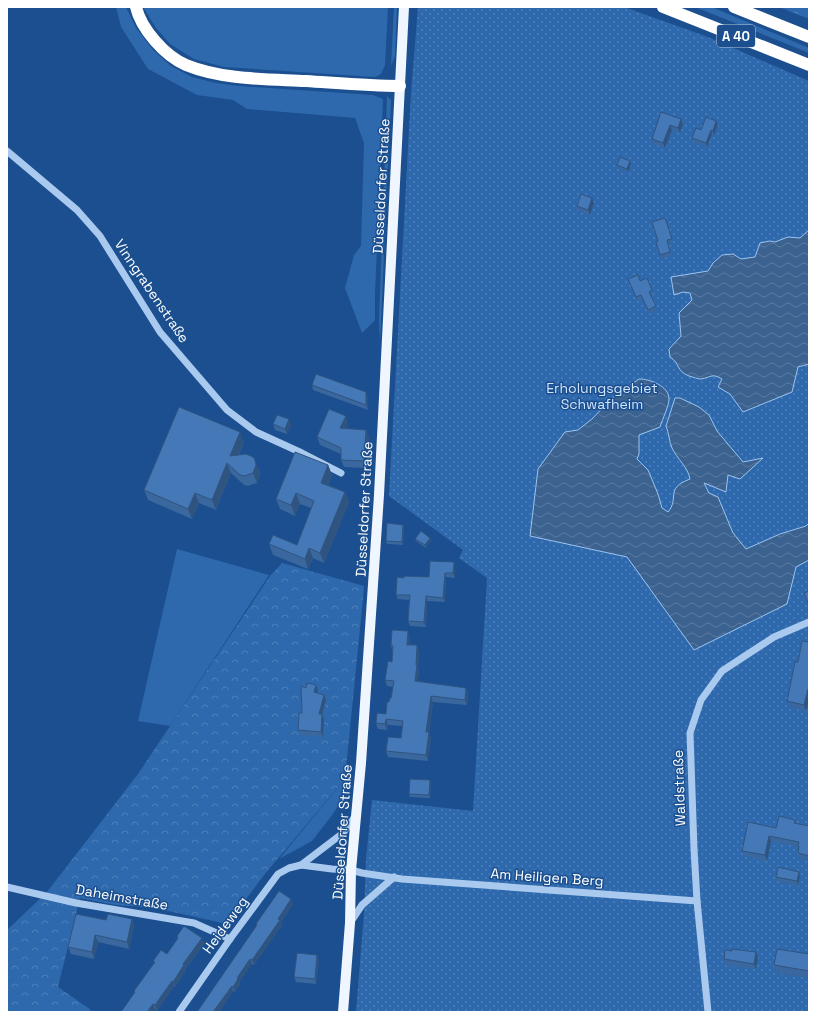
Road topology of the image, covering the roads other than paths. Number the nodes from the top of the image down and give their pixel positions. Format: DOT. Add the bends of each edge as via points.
graph roads {
  1 [pos="136,7"];
  2 [pos="404,7"];
  3 [pos="663,7"];
  4 [pos="734,7"];
  5 [pos="809,37"];
  6 [pos="809,65"];
  7 [pos="400,86"];
  8 [pos="7,151"];
  9 [pos="341,473"];
  10 [pos="809,622"];
  11 [pos="356,814"];
  12 [pos="301,866"];
  13 [pos="351,870"];
  14 [pos="394,877"];
  15 [pos="7,887"];
  16 [pos="697,901"];
  17 [pos="350,923"];
  18 [pos="230,939"];
  19 [pos="179,1012"];
  20 [pos="344,1012"];
  21 [pos="708,1012"];
  1 -- 7 [label="highway" via="146,31 164,51 185,65 223,75"];
  2 -- 7 [label="main road, Düsseldorfer Straße"];
  3 -- 6 [label="highway, A 40"];
  4 -- 5 [label="highway, A 40"];
  7 -- 11 [label="main road, Düsseldorfer Straße" via="379,503"];
  8 -- 9 [label="street, Vinngrabenstraße" via="77,210 100,236 160,332 226,410 256,432"];
  10 -- 16 [label="street, Waldstraße" via="774,637 722,671 701,700 690,733"];
  11 -- 12 [label="street, Heideweg" via="343,833"];
  11 -- 13 [label="main road, Düsseldorfer Straße"];
  12 -- 13 [label="street, Heideweg"];
  12 -- 18 [label="street, Heideweg" via="288,868 278,874"];
  13 -- 14 [label="street, Am Heiligen Berg"];
  13 -- 17 [label="main road, Düsseldorfer Straße"];
  14 -- 16 [label="street, Am Heiligen Berg"];
  14 -- 17 [label="street" via="362,905"];
  15 -- 18 [label="street, Daheimstraße" via="76,903 194,923"];
  16 -- 21 [label="street, Waldstraße"];
  17 -- 20 [label="main road, Düsseldorfer Straße"];
  18 -- 19 [label="street, Heideweg"];
}
